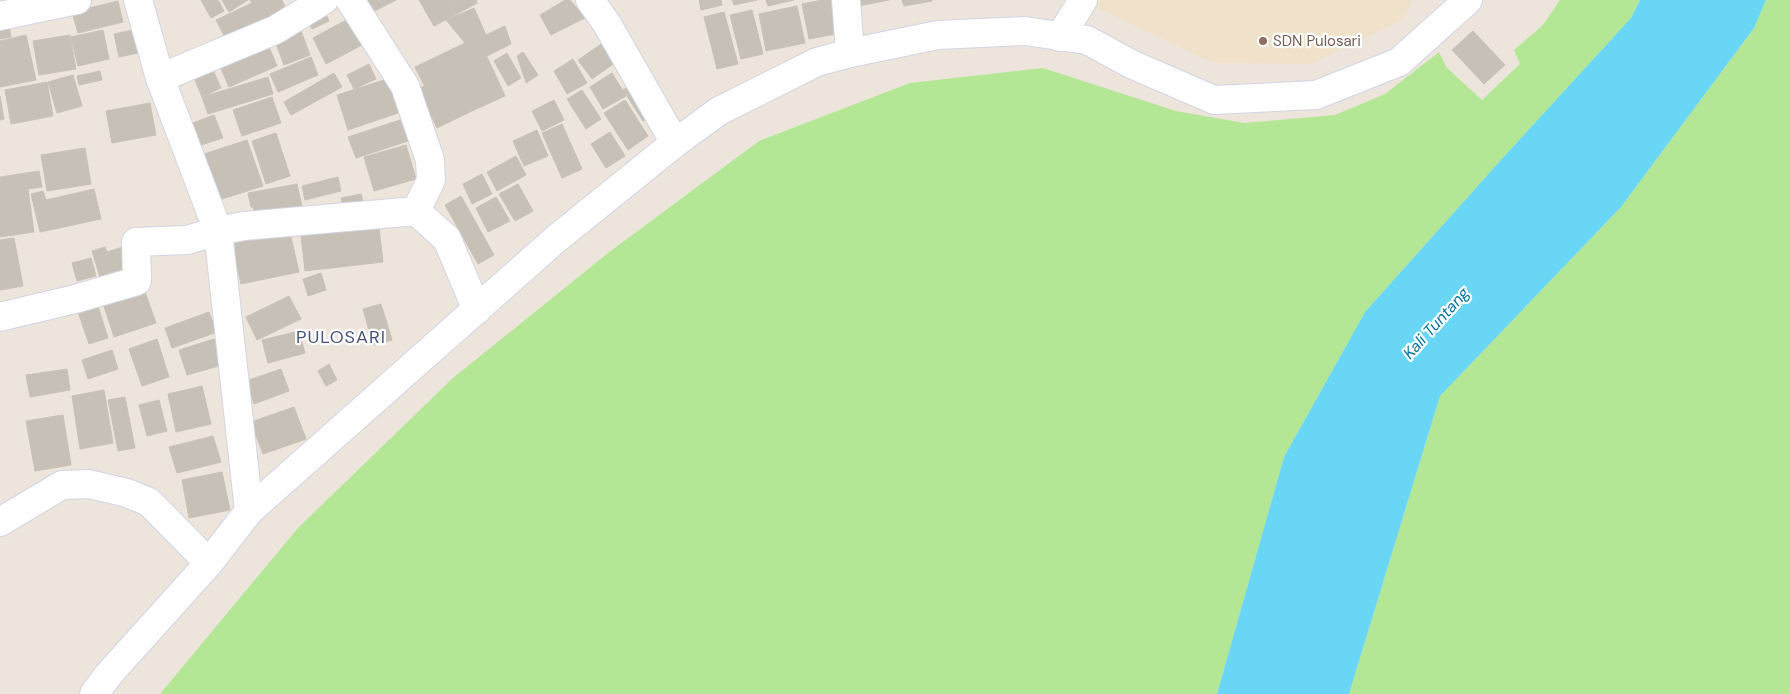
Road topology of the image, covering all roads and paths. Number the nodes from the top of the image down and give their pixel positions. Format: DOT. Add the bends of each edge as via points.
graph roads {
  1 [pos="77,0"];
  2 [pos="138,0"];
  3 [pos="324,0"];
  4 [pos="350,0"];
  5 [pos="590,0"];
  6 [pos="846,0"];
  7 [pos="1083,0"];
  8 [pos="1468,0"];
  9 [pos="0,16"];
  10 [pos="1060,37"];
  11 [pos="850,53"];
  12 [pos="160,78"];
  13 [pos="675,144"];
  14 [pos="416,211"];
  15 [pos="218,231"];
  16 [pos="476,310"];
  17 [pos="0,317"];
  18 [pos="249,511"];
  19 [pos="0,522"];
  20 [pos="209,563"];
  21 [pos="94,694"];
  1 -- 9 [label="street"];
  2 -- 12 [label="street"];
  3 -- 12 [label="street" via="276,30"];
  4 -- 14 [label="street" via="405,86 430,160 431,180"];
  5 -- 13 [label="street"];
  6 -- 11 [label="street"];
  7 -- 10 [label="street"];
  8 -- 10 [label="street" via="1399,62 1316,95 1214,100 1131,64 1087,40"];
  10 -- 11 [label="street" via="1025,32 938,35"];
  11 -- 13 [label="street" via="817,62 719,111"];
  12 -- 15 [label="street"];
  13 -- 16 [label="street" via="556,239"];
  14 -- 15 [label="street"];
  14 -- 16 [label="street" via="447,239"];
  15 -- 17 [label="street" via="187,240 136,242 137,280"];
  15 -- 18 [label="street"];
  16 -- 18 [label="street"];
  18 -- 20 [label="street"];
  19 -- 20 [label="street" via="62,486 89,484 149,502"];
  20 -- 21 [label="street"];
}
